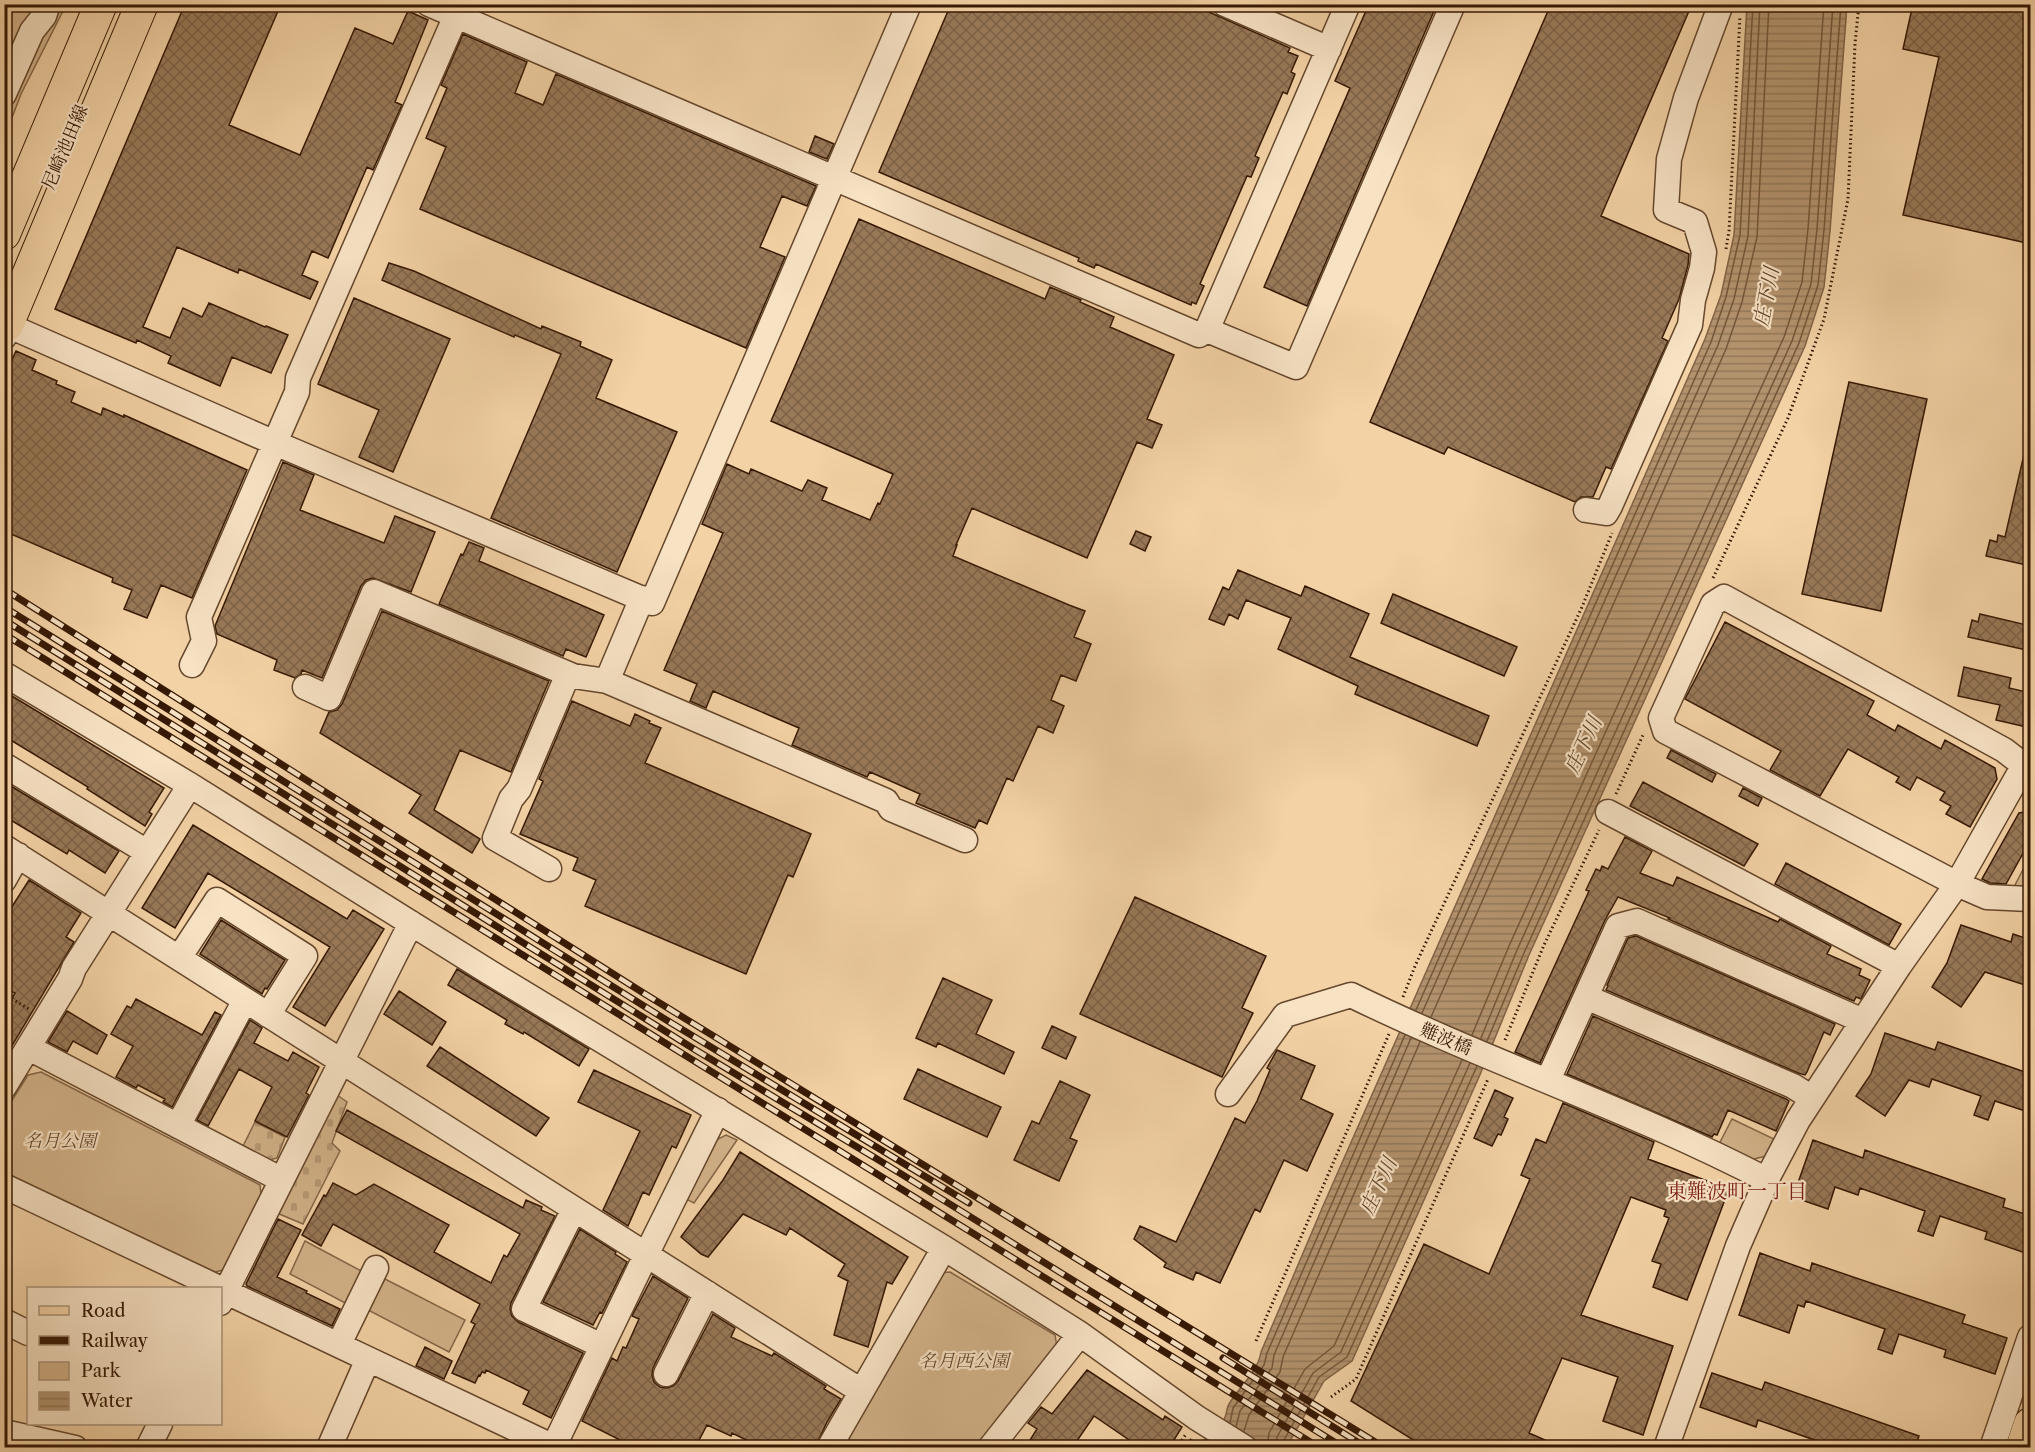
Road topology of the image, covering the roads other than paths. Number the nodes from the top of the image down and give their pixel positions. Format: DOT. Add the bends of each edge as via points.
graph roads {
  1 [pos="48,4"];
  2 [pos="84,4"];
  3 [pos="101,4"];
  4 [pos="126,4"];
  5 [pos="142,4"];
  6 [pos="429,4"];
  7 [pos="909,4"];
  8 [pos="1226,4"];
  9 [pos="1348,4"];
  10 [pos="1453,4"];
  11 [pos="1721,4"];
  12 [pos="459,10"];
  13 [pos="1329,50"];
  14 [pos="4,94"];
  15 [pos="835,178"];
  16 [pos="15,210"];
  17 [pos="4,289"];
  18 [pos="5,329"];
  19 [pos="1207,330"];
  20 [pos="275,442"];
  21 [pos="1586,510"];
  22 [pos="642,598"];
  23 [pos="192,665"];
  24 [pos="4,674"];
  25 [pos="568,674"];
  26 [pos="607,681"];
  27 [pos="305,687"];
  28 [pos="4,765"];
  29 [pos="2027,767"];
  30 [pos="190,785"];
  31 [pos="1608,812"];
  32 [pos="965,840"];
  33 [pos="11,851"];
  34 [pos="147,852"];
  35 [pos="549,869"];
  36 [pos="4,879"];
  37 [pos="1957,884"];
  38 [pos="2031,899"];
  39 [pos="108,913"];
  40 [pos="411,923"];
  41 [pos="179,958"];
  42 [pos="1899,966"];
  43 [pos="1586,997"];
  44 [pos="245,1000"];
  45 [pos="268,1015"];
  46 [pos="1863,1021"];
  47 [pos="29,1048"];
  48 [pos="341,1062"];
  49 [pos="1548,1080"];
  50 [pos="6,1082"];
  51 [pos="1228,1094"];
  52 [pos="1812,1098"];
  53 [pos="718,1110"];
  54 [pos="178,1126"];
  55 [pos="282,1180"];
  56 [pos="1767,1180"];
  57 [pos="4,1186"];
  58 [pos="574,1209"];
  59 [pos="944,1248"];
  60 [pos="646,1255"];
  61 [pos="376,1268"];
  62 [pos="210,1287"];
  63 [pos="222,1293"];
  64 [pos="707,1293"];
  65 [pos="4,1321"];
  66 [pos="27,1332"];
  67 [pos="1080,1335"];
  68 [pos="2031,1337"];
  69 [pos="339,1344"];
  70 [pos="602,1346"];
  71 [pos="368,1359"];
  72 [pos="666,1374"];
  73 [pos="861,1391"];
  74 [pos="2031,1424"];
  75 [pos="160,1425"];
  76 [pos="4,1432"];
  77 [pos="554,1447"];
  78 [pos="75,1448"];
  79 [pos="148,1448"];
  80 [pos="329,1448"];
  81 [pos="829,1448"];
  82 [pos="990,1448"];
  83 [pos="1245,1448"];
  84 [pos="1666,1448"];
  85 [pos="1992,1448"];
  86 [pos="2022,1448"];
  1 -- 14 [label="street"];
  2 -- 16 [label="main road"];
  3 -- 16 [label="main road, 尼崎池田線"];
  4 -- 16 [label="main road, 尼崎池田線"];
  5 -- 18 [label="main road"];
  6 -- 12 [label="street"];
  7 -- 15 [label="street"];
  8 -- 13 [label="street"];
  9 -- 13 [label="street"];
  10 -- 19 [label="street" via="1296,367"];
  11 -- 21 [label="street" via="1686,98 1670,159 1666,210 1695,222 1704,252 1690,325 1610,506 1606,513"];
  12 -- 15 [label="street"];
  12 -- 20 [label="street" via="298,378 297,392"];
  13 -- 19 [label="street"];
  15 -- 19 [label="street" via="1199,335"];
  15 -- 22 [label="street" via="652,603"];
  16 -- 17 [label="main road, 尼崎池田線"];
  18 -- 20 [label="street"];
  20 -- 22 [label="street"];
  20 -- 23 [label="street" via="199,617 204,641"];
  22 -- 26 [label="street"];
  24 -- 30 [label="street"];
  25 -- 26 [label="street"];
  25 -- 27 [label="street" via="374,592 329,698"];
  25 -- 35 [label="street" via="495,838"];
  26 -- 32 [label="street" via="886,801 891,809"];
  28 -- 34 [label="street"];
  29 -- 37 [label="street"];
  29 -- 37 [label="street" via="2004,750 1717,591 1661,718 1665,731"];
  30 -- 34 [label="street"];
  30 -- 40 [label="street"];
  31 -- 42 [label="street"];
  33 -- 36 [label="street"];
  33 -- 39 [label="street"];
  34 -- 39 [label="street"];
  37 -- 38 [label="street" via="1987,897"];
  37 -- 42 [label="street"];
  39 -- 41 [label="street"];
  39 -- 47 [label="street"];
  40 -- 48 [label="street"];
  40 -- 53 [label="street"];
  41 -- 44 [label="street"];
  41 -- 45 [label="street" via="217,900 305,956"];
  42 -- 46 [label="street"];
  43 -- 46 [label="street" via="1618,926 1637,921"];
  43 -- 49 [label="street"];
  43 -- 52 [label="street" via="1793,1086"];
  44 -- 45 [label="street"];
  44 -- 54 [label="street"];
  45 -- 48 [label="street"];
  46 -- 52 [label="street"];
  47 -- 50 [label="street"];
  47 -- 54 [label="street"];
  48 -- 55 [label="street"];
  48 -- 58 [label="street"];
  49 -- 51 [label="street, 難波橋" via="1351,995 1285,1015"];
  49 -- 56 [label="street, 難波橋"];
  52 -- 56 [label="street"];
  53 -- 59 [label="street"];
  53 -- 60 [label="street"];
  54 -- 55 [label="street"];
  55 -- 63 [label="street"];
  56 -- 84 [label="street" via="1727,1275"];
  57 -- 62 [label="street"];
  58 -- 60 [label="street"];
  58 -- 70 [label="street" via="524,1309"];
  59 -- 67 [label="street"];
  59 -- 73 [label="street"];
  60 -- 64 [label="street"];
  60 -- 70 [label="street"];
  61 -- 69 [label="street"];
  63 -- 69 [label="street"];
  64 -- 72 [label="street"];
  64 -- 73 [label="street"];
  65 -- 66 [label="street"];
  67 -- 82 [label="street"];
  67 -- 83 [label="street"];
  68 -- 85 [label="street"];
  69 -- 71 [label="street"];
  70 -- 77 [label="street"];
  71 -- 77 [label="street"];
  71 -- 80 [label="street"];
  73 -- 81 [label="street"];
  74 -- 86 [label="main road"];
  75 -- 79 [label="street"];
  76 -- 78 [label="street"];
}
